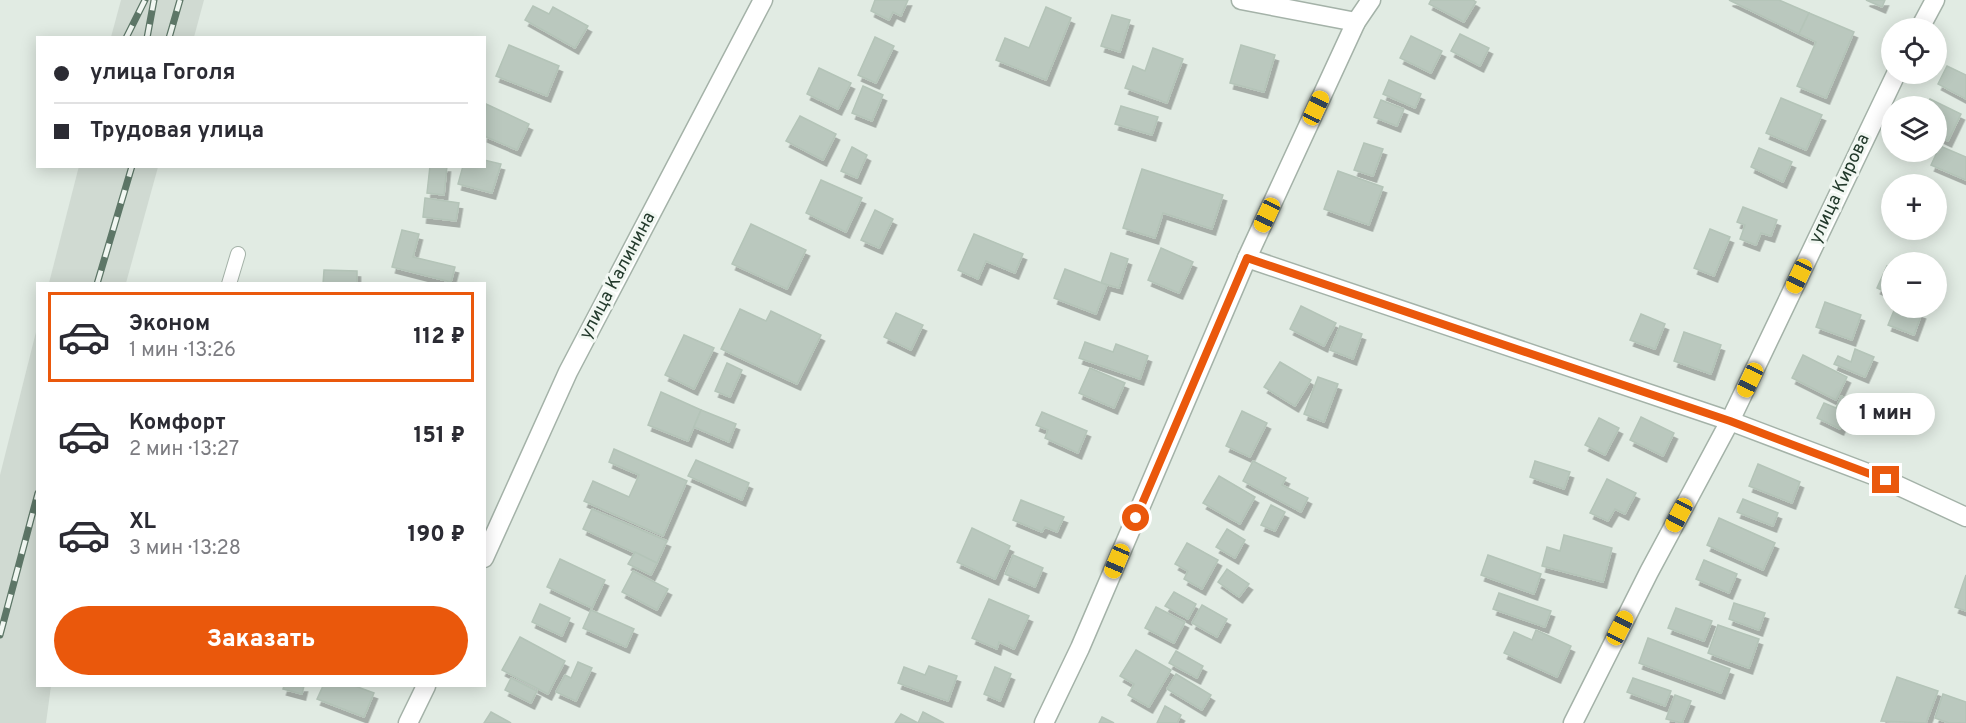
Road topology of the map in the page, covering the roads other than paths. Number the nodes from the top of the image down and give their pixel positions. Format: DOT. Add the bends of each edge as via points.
graph roads {
  1 [pos="763,0"];
  2 [pos="1241,0"];
  3 [pos="1371,0"];
  4 [pos="1935,0"];
  5 [pos="1925,18"];
  6 [pos="1356,22"];
  7 [pos="1891,84"];
  8 [pos="238,254"];
  9 [pos="1247,258"];
  10 [pos="230,282"];
  11 [pos="1730,421"];
  12 [pos="1966,517"];
  13 [pos="486,554"];
  14 [pos="426,687"];
  15 [pos="408,723"];
  16 [pos="1044,723"];
  17 [pos="1573,723"];
  1 -- 13 [label="street, улица Калинина" via="568,372"];
  2 -- 6 [label="street"];
  3 -- 6 [label="street"];
  4 -- 5 [label="street"];
  6 -- 9 [label="street"];
  7 -- 11 [label="street, улица Кирова"];
  8 -- 10 [label="lane"];
  9 -- 11 [label="street"];
  9 -- 16 [label="street"];
  11 -- 12 [label="street" via="1886,480"];
  11 -- 17 [label="street, улица Кирова"];
  14 -- 15 [label="street"];
}
